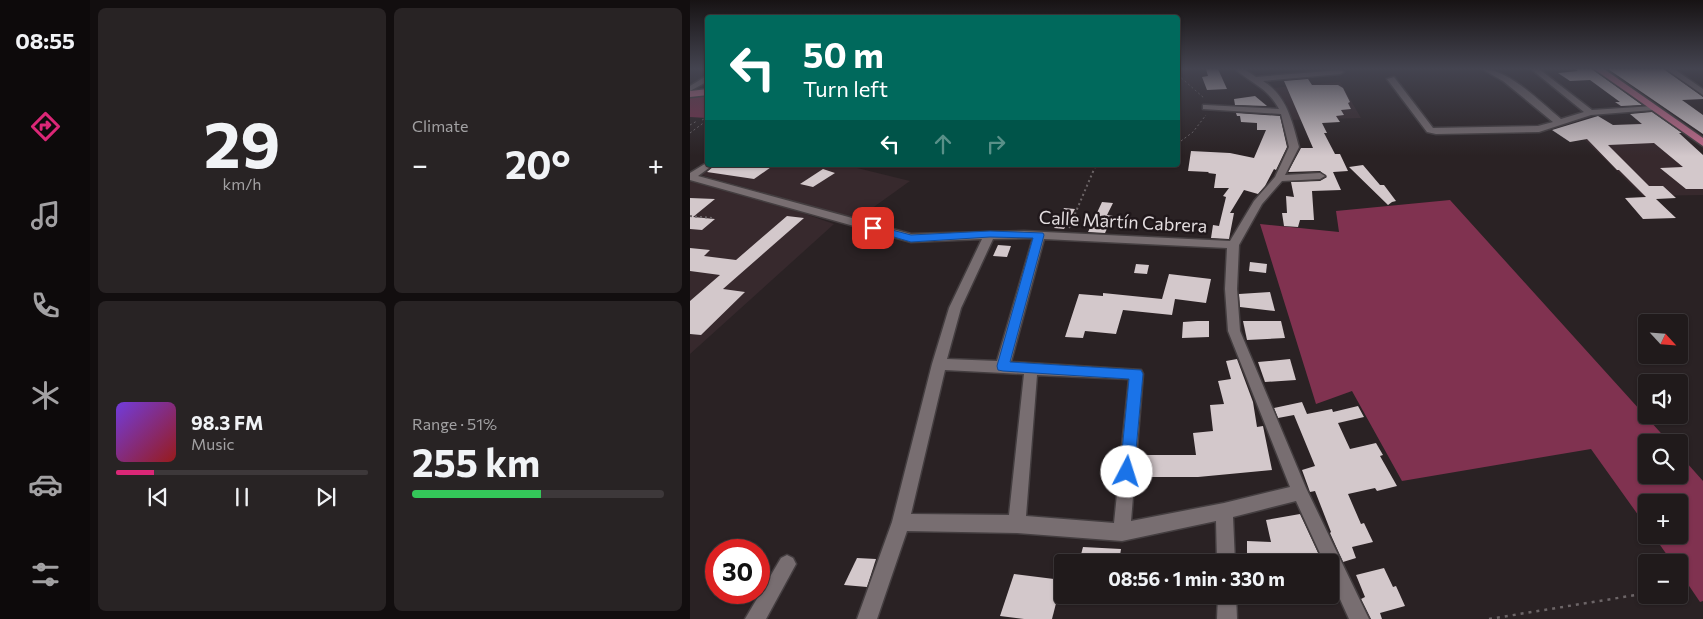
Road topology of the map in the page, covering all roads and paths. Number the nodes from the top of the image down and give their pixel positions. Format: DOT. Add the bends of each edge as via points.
graph roads {
  1 [pos="1204,98"];
  2 [pos="1277,98"];
  3 [pos="1405,98"];
  4 [pos="1529,98"];
  5 [pos="1571,98"];
  6 [pos="1639,98"];
  7 [pos="1206,107"];
  8 [pos="1653,108"];
  9 [pos="1286,112"];
  10 [pos="1590,113"];
  11 [pos="705,118"];
  12 [pos="697,120"];
  13 [pos="702,120"];
  14 [pos="705,121"];
  15 [pos="1560,123"];
  16 [pos="690,125"];
  17 [pos="690,133"];
  18 [pos="1181,141"];
  19 [pos="1703,144"];
  20 [pos="705,167"];
  21 [pos="1095,167"];
  22 [pos="1320,176"];
  23 [pos="690,177"];
  24 [pos="1279,178"];
  25 [pos="690,216"];
  26 [pos="712,218"];
  27 [pos="990,234"];
  28 [pos="1039,235"];
  29 [pos="1066,237"];
  30 [pos="1233,245"];
  31 [pos="939,364"];
  32 [pos="1003,366"];
  33 [pos="1031,369"];
  34 [pos="1300,492"];
  35 [pos="1224,511"];
  36 [pos="901,522"];
  37 [pos="1017,524"];
  38 [pos="1122,532"];
  39 [pos="1226,554"];
  40 [pos="787,564"];
  41 [pos="1638,595"];
  42 [pos="1227,604"];
  43 [pos="755,619"];
  44 [pos="866,619"];
  45 [pos="1228,619"];
  46 [pos="1359,619"];
  47 [pos="1489,619"];
  1 -- 7 [label="path"];
  2 -- 9 [label="street"];
  3 -- 15 [label="street" via="1430,130 1436,131 1539,129"];
  4 -- 15 [label="street"];
  5 -- 10 [label="street"];
  6 -- 8 [label="main road"];
  7 -- 9 [label="street"];
  7 -- 18 [label="path" via="1200,125"];
  8 -- 10 [label="street"];
  8 -- 19 [label="main road"];
  9 -- 24 [label="street" via="1294,147"];
  10 -- 15 [label="street"];
  11 -- 13 [label="path"];
  12 -- 16 [label="path"];
  14 -- 17 [label="path"];
  20 -- 23 [label="street"];
  21 -- 29 [label="path"];
  22 -- 24 [label="street"];
  23 -- 27 [label="street, Calle Martín Cabrera" via="911,238"];
  24 -- 30 [label="street" via="1258,202"];
  25 -- 26 [label="path"];
  27 -- 28 [label="street, Calle Martín Cabrera"];
  27 -- 31 [label="street" via="955,308"];
  28 -- 29 [label="street, Calle Martín Cabrera"];
  28 -- 32 [label="street"];
  29 -- 30 [label="street, Calle Martín Cabrera"];
  30 -- 34 [label="street" via="1231,289 1234,331"];
  31 -- 32 [label="street"];
  31 -- 36 [label="street"];
  32 -- 33 [label="street"];
  33 -- 37 [label="street"];
  33 -- 38 [label="street" via="1136,374"];
  34 -- 35 [label="street"];
  34 -- 46 [label="street"];
  35 -- 38 [label="street"];
  35 -- 39 [label="street"];
  36 -- 37 [label="street"];
  36 -- 44 [label="street"];
  37 -- 38 [label="street"];
  40 -- 43 [label="street"];
  41 -- 47 [label="path"];
  42 -- 45 [label="street"];
}
